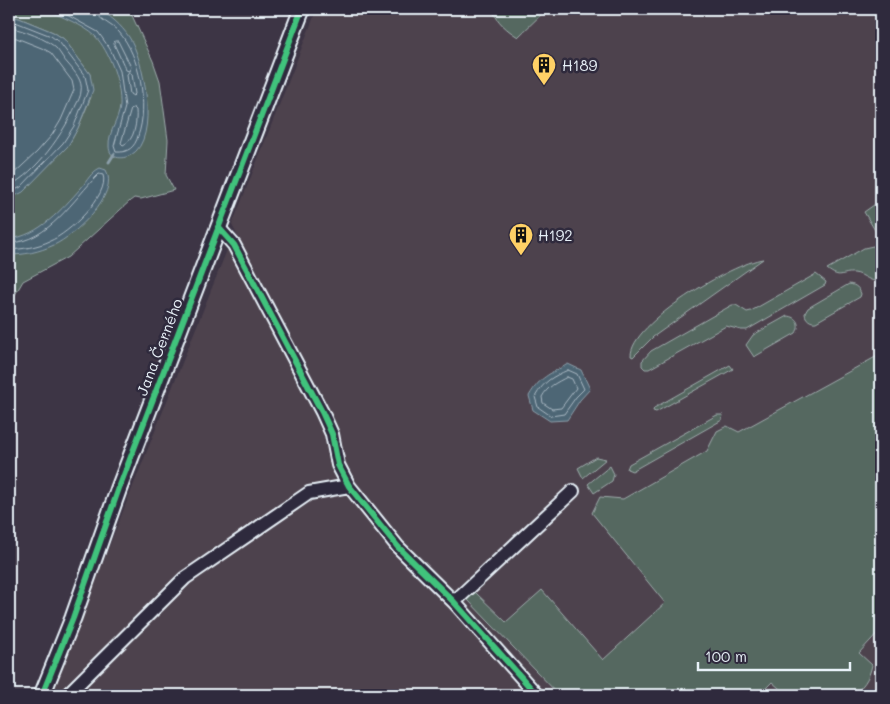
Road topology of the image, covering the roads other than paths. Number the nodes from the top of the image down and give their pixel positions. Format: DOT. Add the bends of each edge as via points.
graph roads {
  1 [pos="302,9"];
  2 [pos="218,227"];
  3 [pos="349,486"];
  4 [pos="573,491"];
  5 [pos="454,602"];
  6 [pos="42,695"];
  7 [pos="67,695"];
  8 [pos="537,695"];
  1 -- 2 [label="street, Jana Černého"];
  2 -- 3 [label="street" via="234,245 322,412 332,434 338,465"];
  2 -- 6 [label="street, Jana Černého"];
  3 -- 5 [label="street" via="398,547"];
  3 -- 7 [label="street" via="309,493 185,578"];
  4 -- 5 [label="street"];
  5 -- 8 [label="street"];
}
